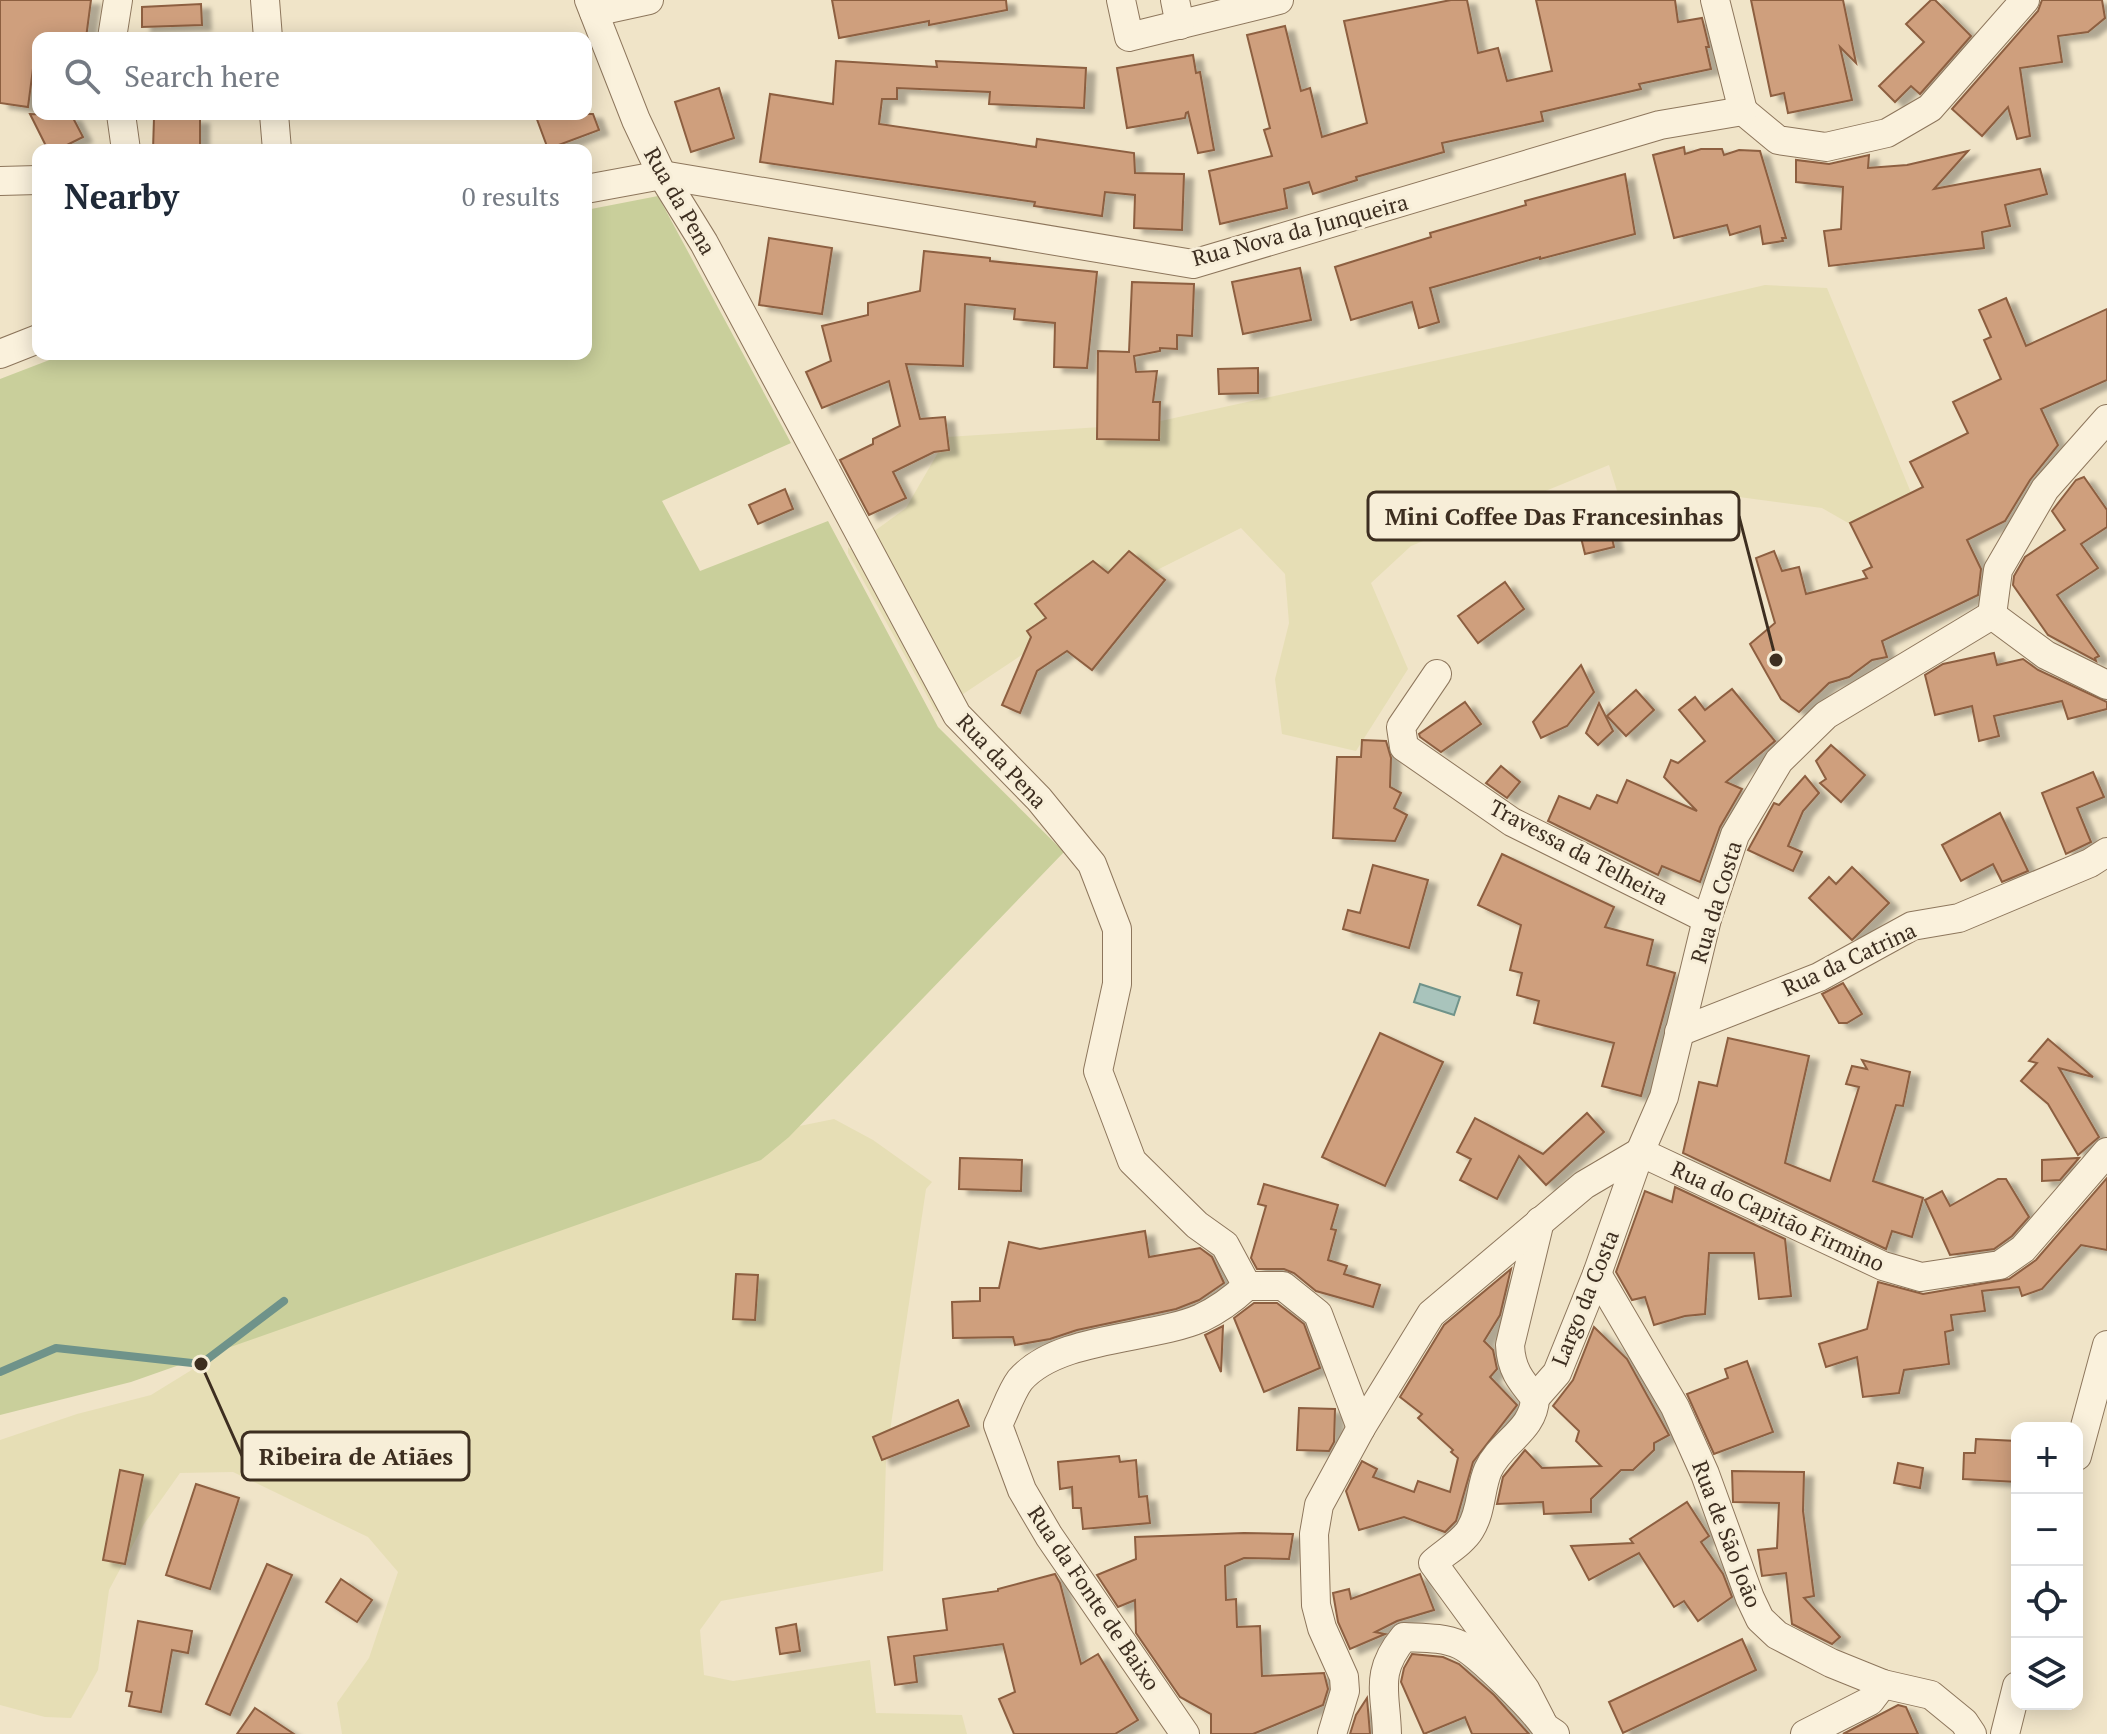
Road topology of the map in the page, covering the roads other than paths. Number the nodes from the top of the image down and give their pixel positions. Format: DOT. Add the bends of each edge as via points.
graph roads {
  1 [pos="118,0"];
  2 [pos="265,0"];
  3 [pos="649,0"];
  4 [pos="1121,0"];
  5 [pos="1279,0"];
  6 [pos="1715,0"];
  7 [pos="2025,0"];
  8 [pos="592,6"];
  9 [pos="1178,12"];
  10 [pos="113,32"];
  11 [pos="268,32"];
  12 [pos="1743,111"];
  13 [pos="122,120"];
  14 [pos="274,120"];
  15 [pos="125,144"];
  16 [pos="276,144"];
  17 [pos="662,175"];
  18 [pos="32,180"];
  19 [pos="0,181"];
  20 [pos="592,188"];
  21 [pos="32,341"];
  22 [pos="0,354"];
  23 [pos="2107,419"];
  24 [pos="1992,615"];
  25 [pos="1437,674"];
  26 [pos="2107,685"];
  27 [pos="2107,852"];
  28 [pos="1707,919"];
  29 [pos="1679,1032"];
  30 [pos="1640,1152"];
  31 [pos="2107,1152"];
  32 [pos="1540,1221"];
  33 [pos="1597,1274"];
  34 [pos="1247,1286"];
  35 [pos="2107,1345"];
  36 [pos="1535,1398"];
  37 [pos="1361,1428"];
  38 [pos="2083,1434"];
  39 [pos="1883,1684"];
  40 [pos="2011,1710"];
  41 [pos="1548,1727"];
  42 [pos="1185,1734"];
  43 [pos="1332,1734"];
  44 [pos="1387,1734"];
  45 [pos="1805,1734"];
  46 [pos="1972,1734"];
  47 [pos="2005,1734"];
  1 -- 10 [label="street"];
  2 -- 11 [label="street"];
  3 -- 8 [label="street"];
  4 -- 9 [label="street" via="1129,37"];
  5 -- 9 [label="street"];
  6 -- 12 [label="street"];
  7 -- 12 [label="street" via="1930,108 1887,133 1826,147 1778,140"];
  8 -- 17 [label="street, Rua da Pena"];
  12 -- 17 [label="street, Rua Nova da Junqueira" via="1660,125 1193,264"];
  13 -- 15 [label="street"];
  14 -- 16 [label="street"];
  17 -- 20 [label="street, Rua Nova da Junqueira"];
  17 -- 34 [label="street, Rua da Pena" via="704,243 957,715 1039,799 1092,864 1117,929 1117,984 1098,1071 1132,1161 1225,1245"];
  18 -- 19 [label="street"];
  21 -- 22 [label="street"];
  23 -- 24 [label="street" via="2045,489 1998,570"];
  24 -- 26 [label="street" via="2046,655"];
  24 -- 28 [label="street, Rua da Costa" via="1826,715 1779,761 1735,835"];
  25 -- 28 [label="street, Travessa da Telheira" via="1401,727 1404,747 1512,822"];
  27 -- 29 [label="street, Rua da Catrina" via="1959,918 1912,926 1819,977"];
  28 -- 29 [label="street, Rua da Costa"];
  29 -- 30 [label="street, Rua da Costa" via="1664,1097"];
  30 -- 31 [label="street, Rua do Capitão Firmino" via="1883,1266 1921,1277 2000,1265 2023,1249"];
  30 -- 32 [label="street" via="1584,1185"];
  30 -- 33 [label="street, Largo da Costa"];
  32 -- 36 [label="street, Largo da Costa" via="1510,1345 1518,1377"];
  32 -- 37 [label="street" via="1431,1314"];
  33 -- 36 [label="street, Largo da Costa" via="1557,1373"];
  33 -- 39 [label="street, Rua de São João" via="1675,1407 1760,1619 1777,1635"];
  34 -- 37 [label="street" via="1283,1286 1318,1314"];
  34 -- 42 [label="street, Rua da Fonte de Baixo" via="1199,1319 1045,1360 1020,1381 998,1425 1022,1490 1049,1536"];
  35 -- 38 [label="street"];
  36 -- 41 [label="street" via="1527,1426 1488,1469 1470,1531 1433,1563"];
  37 -- 43 [label="street" via="1315,1520 1316,1605 1344,1677"];
  39 -- 45 [label="street" via="1870,1701"];
  39 -- 46 [label="street, Rua de São João" via="1931,1695"];
  40 -- 47 [label="street"];
  41 -- 44 [label="street" via="1460,1645 1404,1637 1384,1669"];
}
